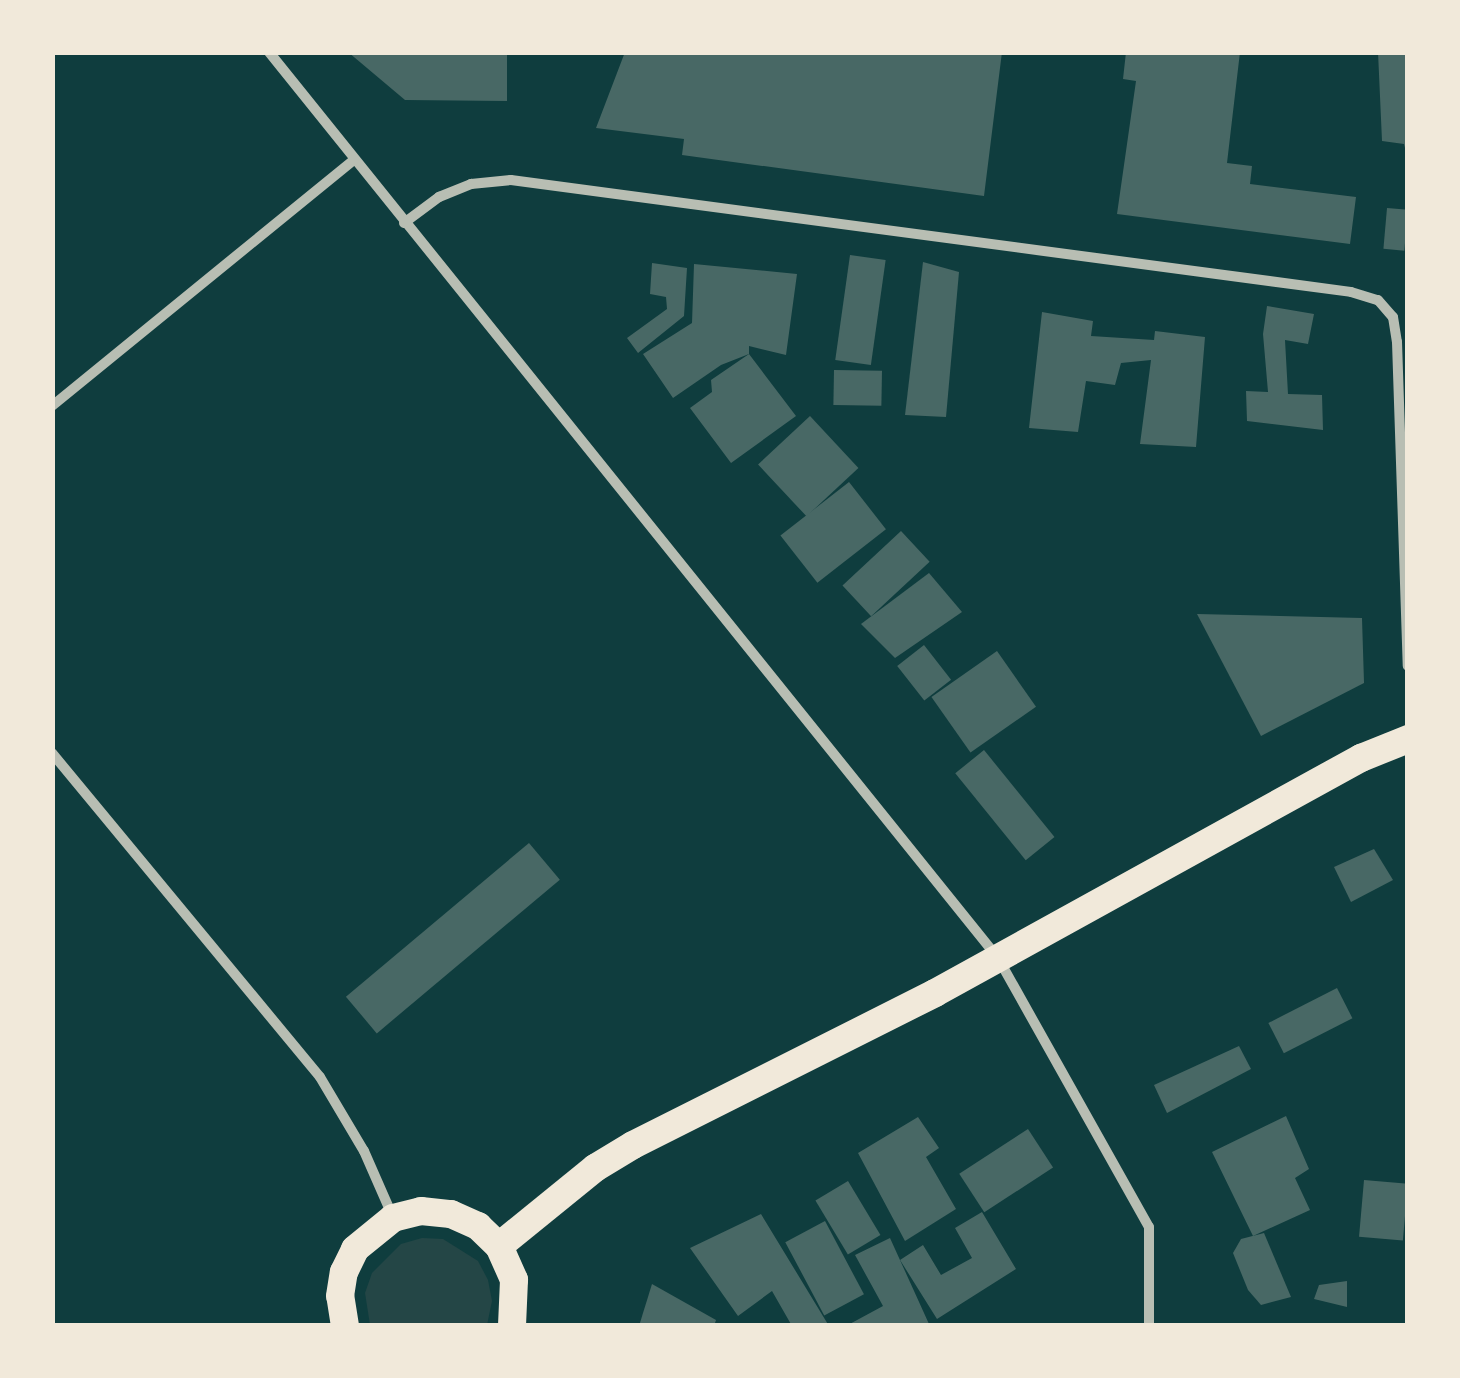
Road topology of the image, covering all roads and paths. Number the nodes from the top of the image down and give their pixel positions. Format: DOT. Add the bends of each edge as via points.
graph roads {
  1 [pos="269,52"];
  2 [pos="354,160"];
  3 [pos="404,223"];
  4 [pos="52,406"];
  5 [pos="1408,666"];
  6 [pos="1408,739"];
  7 [pos="52,753"];
  8 [pos="998,958"];
  9 [pos="393,1218"];
  10 [pos="498,1246"];
  11 [pos="344,1326"];
  12 [pos="512,1326"];
  13 [pos="1148,1326"];
  1 -- 2 [label="street"];
  2 -- 3 [label="street"];
  2 -- 4 [label="street"];
  3 -- 5 [label="street" via="471,184 510,180 1378,300 1392,317 1397,342"];
  3 -- 8 [label="street"];
  6 -- 8 [label="highway"];
  7 -- 9 [label="street" via="320,1077 364,1151"];
  8 -- 10 [label="highway" via="632,1145"];
  8 -- 13 [label="street" via="1149,1227"];
  9 -- 10 [label="highway" via="450,1214 478,1226"];
  9 -- 11 [label="highway" via="355,1249 344,1272"];
  10 -- 12 [label="highway" via="514,1280"];
}
